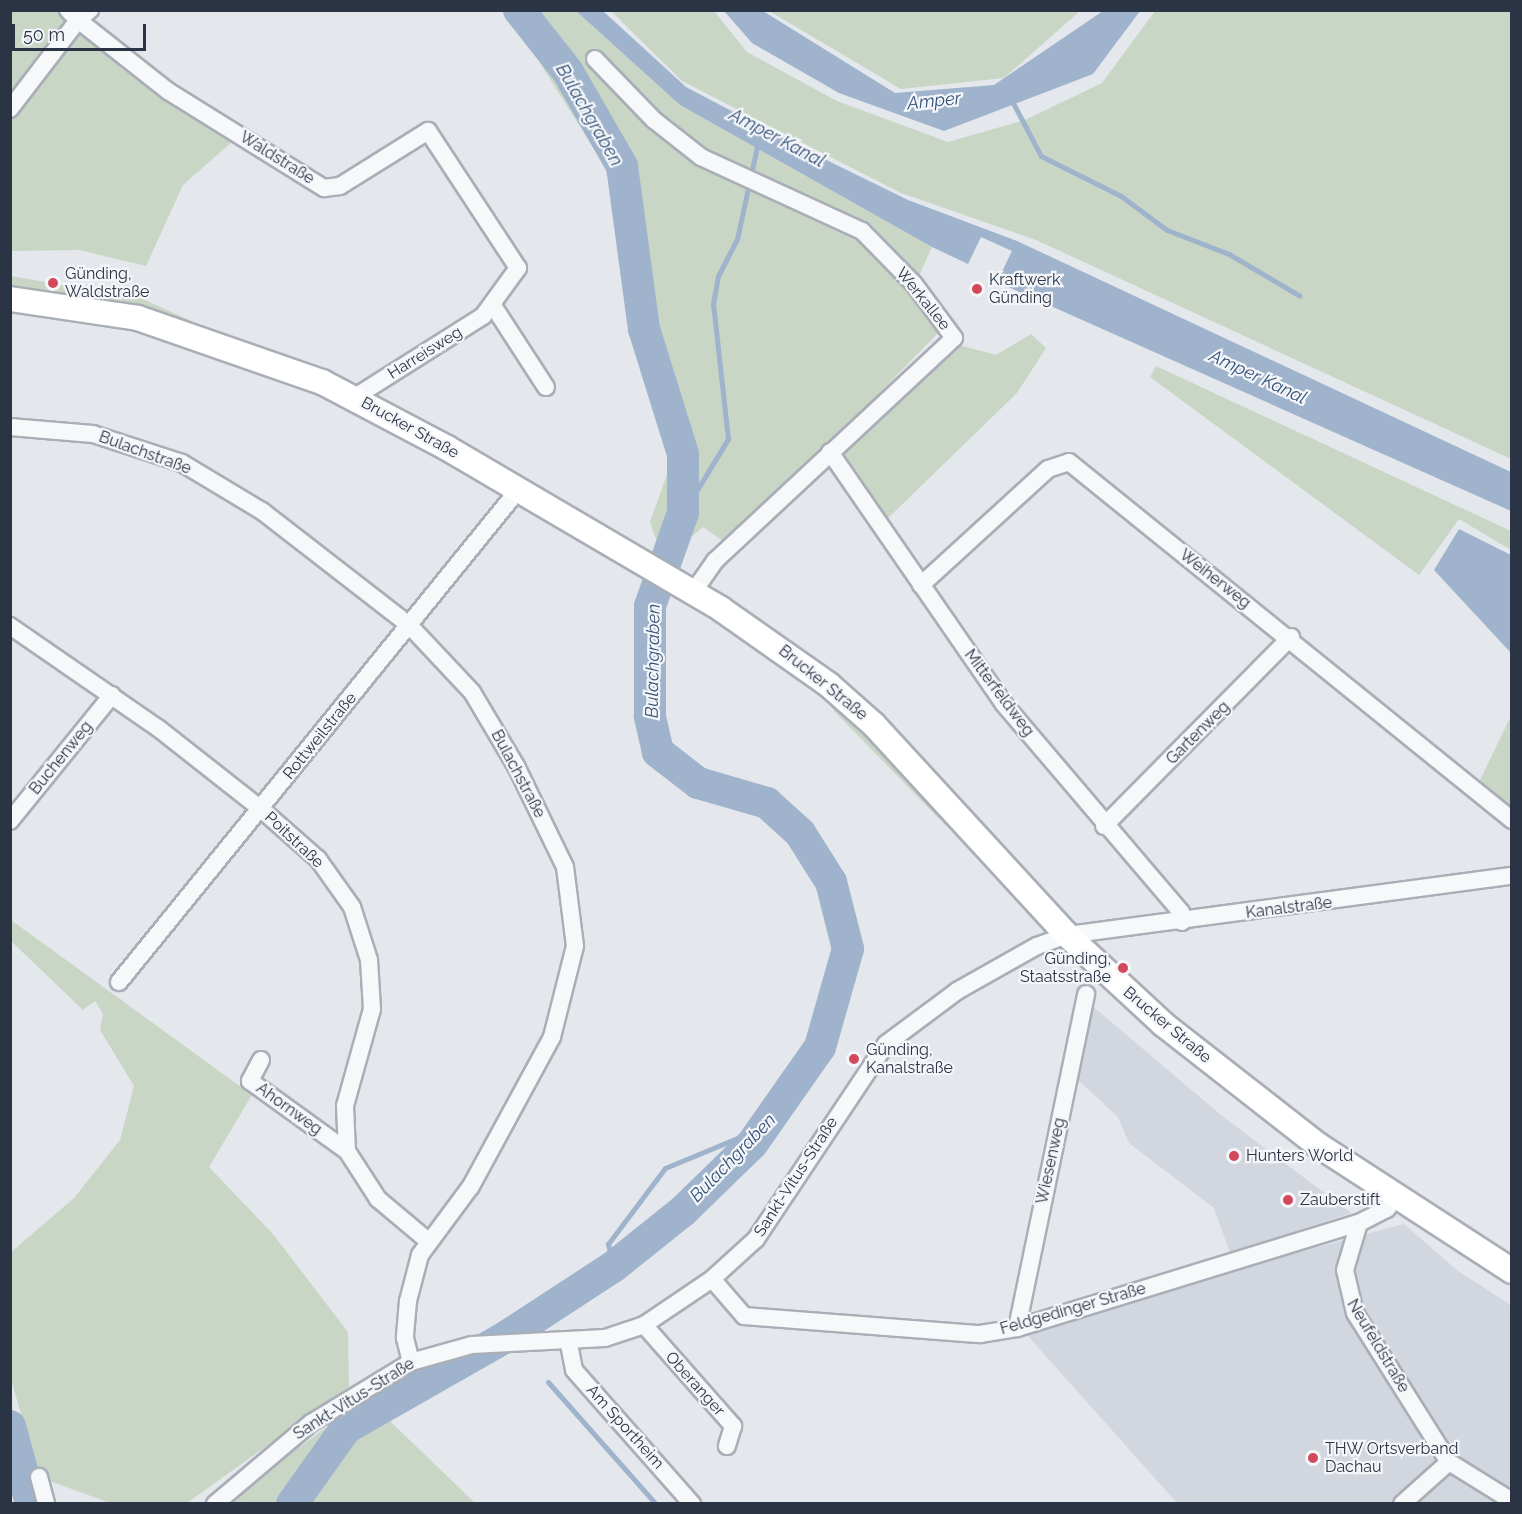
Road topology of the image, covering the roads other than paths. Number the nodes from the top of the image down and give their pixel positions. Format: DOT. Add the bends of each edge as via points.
graph roads {
  1 [pos="79,14"];
  2 [pos="596,59"];
  3 [pos="10,109"];
  4 [pos="514,278"];
  5 [pos="10,299"];
  6 [pos="492,304"];
  7 [pos="546,387"];
  8 [pos="355,397"];
  9 [pos="10,427"];
  10 [pos="830,452"];
  11 [pos="519,489"];
  12 [pos="921,585"];
  13 [pos="686,586"];
  14 [pos="409,625"];
  15 [pos="10,626"];
  16 [pos="1291,637"];
  17 [pos="112,695"];
  18 [pos="261,809"];
  19 [pos="1512,820"];
  20 [pos="10,821"];
  21 [pos="1104,826"];
  22 [pos="1512,876"];
  23 [pos="1182,922"];
  24 [pos="1066,935"];
  25 [pos="119,982"];
  26 [pos="1086,994"];
  27 [pos="261,1060"];
  28 [pos="347,1151"];
  29 [pos="1396,1197"];
  30 [pos="1359,1223"];
  31 [pos="428,1242"];
  32 [pos="1512,1270"];
  33 [pos="712,1279"];
  34 [pos="644,1325"];
  35 [pos="1017,1328"];
  36 [pos="569,1344"];
  37 [pos="411,1362"];
  38 [pos="727,1446"];
  39 [pos="1449,1462"];
  40 [pos="39,1477"];
  41 [pos="1512,1501"];
  42 [pos="46,1503"];
  43 [pos="215,1503"];
  44 [pos="692,1503"];
  45 [pos="1402,1503"];
  1 -- 3 [label="street, Waldstraße"];
  1 -- 4 [label="street, Waldstraße" via="168,91 324,188 340,186 428,131 514,258"];
  2 -- 10 [label="street, Werkallee" via="654,120 701,157 761,181 862,231 914,284 954,338"];
  4 -- 6 [label="street, Harreisweg"];
  5 -- 8 [label="main road, Brucker Straße" via="138,318 255,354"];
  6 -- 7 [label="street"];
  6 -- 8 [label="street, Harreisweg" via="483,316"];
  8 -- 11 [label="main road, Brucker Straße"];
  9 -- 14 [label="street, Bulachstraße" via="93,434 182,464 262,512"];
  10 -- 12 [label="street, Mitterfeldweg"];
  10 -- 13 [label="street, Werkallee"];
  11 -- 13 [label="main road, Brucker Straße"];
  11 -- 14 [label="street, Rottweilstraße"];
  12 -- 16 [label="street, Weiherweg" via="1048,469 1069,462"];
  12 -- 21 [label="street, Mitterfeldweg" via="1003,703"];
  13 -- 24 [label="main road, Brucker Straße" via="775,644 874,725"];
  14 -- 18 [label="street, Rottweilstraße"];
  14 -- 31 [label="street, Bulachstraße" via="472,692 516,766 565,867 575,937 552,1037 471,1186"];
  15 -- 17 [label="street, Poitstraße"];
  16 -- 19 [label="street, Weiherweg"];
  16 -- 21 [label="street, Gartenweg"];
  17 -- 18 [label="street, Poitstraße"];
  17 -- 20 [label="street, Buchenweg"];
  18 -- 25 [label="street, Rottweilstraße"];
  18 -- 28 [label="street, Poitstraße" via="318,859 352,907 369,960 372,1009 345,1106"];
  21 -- 23 [label="street, Mitterfeldweg" via="1181,912"];
  22 -- 23 [label="street, Kanalstraße"];
  23 -- 24 [label="street, Kanalstraße"];
  24 -- 29 [label="main road, Brucker Straße" via="1163,1024 1281,1118"];
  24 -- 33 [label="street, Sankt-Vitus-Straße" via="986,974 886,1044 756,1239"];
  26 -- 35 [label="street, Wiesenweg"];
  27 -- 28 [label="street, Ahornweg" via="250,1081"];
  28 -- 31 [label="street" via="378,1199"];
  29 -- 30 [label="street, Feldgedinger Straße" via="1387,1209"];
  29 -- 32 [label="main road, Brucker Straße"];
  30 -- 35 [label="street, Feldgedinger Straße"];
  30 -- 39 [label="street, Neufeldstraße" via="1346,1254 1346,1292"];
  31 -- 37 [label="street, Bulachstraße" via="408,1301 405,1338"];
  33 -- 34 [label="street, Sankt-Vitus-Straße"];
  33 -- 35 [label="street, Feldgedinger Straße" via="744,1316 980,1334"];
  34 -- 36 [label="street, Sankt-Vitus-Straße"];
  34 -- 38 [label="street, Oberanger" via="733,1426"];
  36 -- 37 [label="street, Sankt-Vitus-Straße" via="472,1345"];
  36 -- 44 [label="street, Am Sportheim" via="574,1371"];
  37 -- 43 [label="street, Sankt-Vitus-Straße" via="311,1423"];
  39 -- 41 [label="street, Neufeldstraße"];
  39 -- 45 [label="street"];
  40 -- 42 [label="street"];
}
